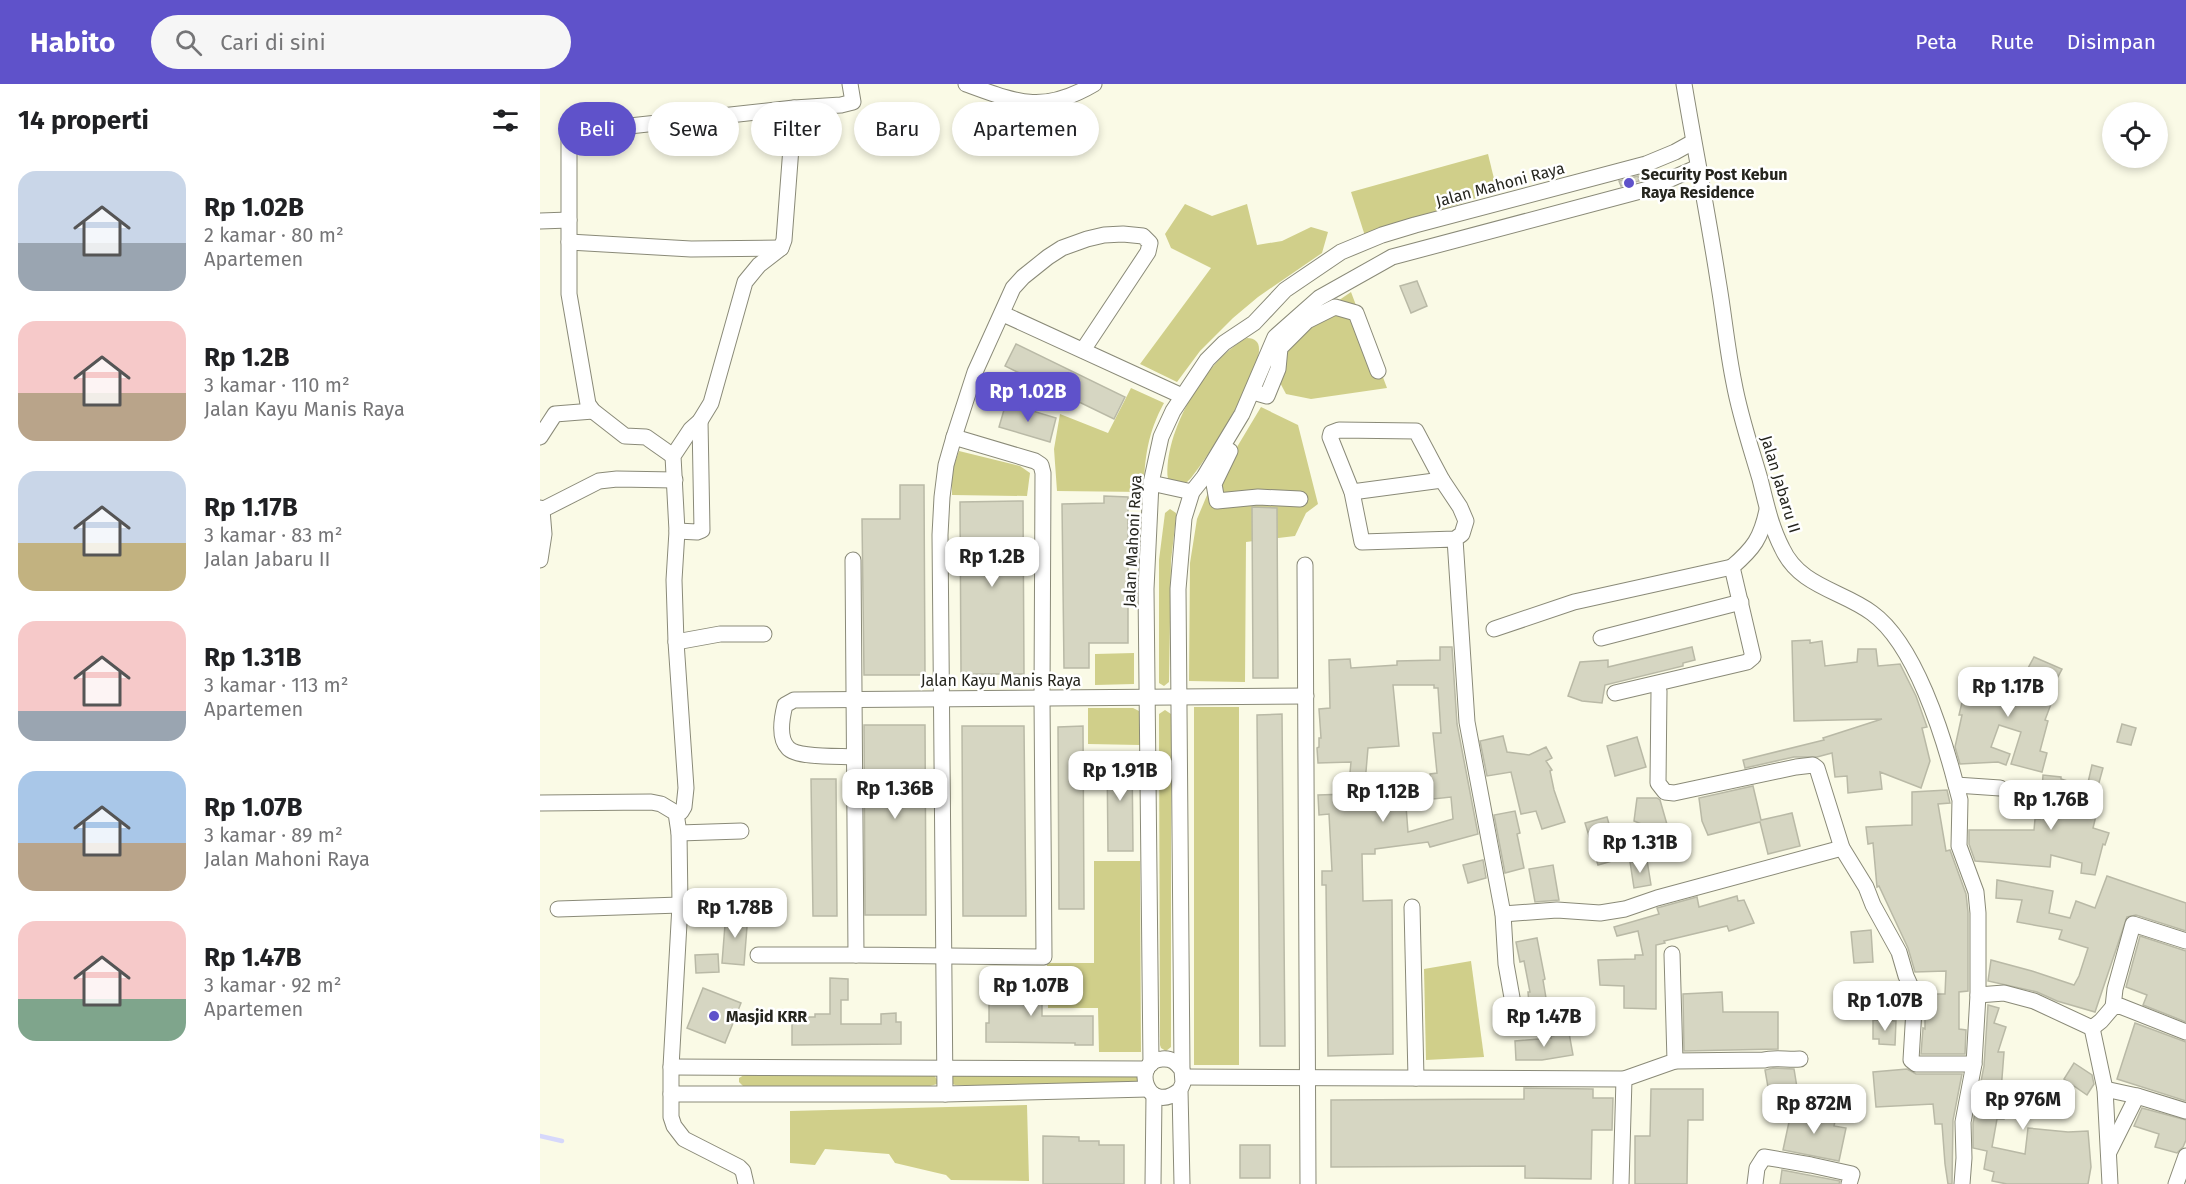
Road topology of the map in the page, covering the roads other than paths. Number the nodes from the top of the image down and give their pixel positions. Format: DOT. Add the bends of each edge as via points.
graph roads {
  1 [pos="850,84"];
  2 [pos="966,84"];
  3 [pos="1684,84"];
  4 [pos="1086,86"];
  5 [pos="842,105"];
  6 [pos="751,112"];
  7 [pos="1693,142"];
  8 [pos="790,156"];
  9 [pos="1698,167"];
  10 [pos="568,220"];
  11 [pos="540,221"];
  12 [pos="568,242"];
  13 [pos="781,248"];
  14 [pos="1003,314"];
  15 [pos="1254,323"];
  16 [pos="1275,337"];
  17 [pos="1083,350"];
  18 [pos="1378,371"];
  19 [pos="1260,394"];
  20 [pos="1182,396"];
  21 [pos="593,411"];
  22 [pos="700,421"];
  23 [pos="954,436"];
  24 [pos="540,437"];
  25 [pos="673,456"];
  26 [pos="675,480"];
  27 [pos="1442,480"];
  28 [pos="1151,483"];
  29 [pos="1192,492"];
  30 [pos="1352,492"];
  31 [pos="1300,499"];
  32 [pos="541,509"];
  33 [pos="1767,510"];
  34 [pos="677,531"];
  35 [pos="1455,539"];
  36 [pos="540,560"];
  37 [pos="853,560"];
  38 [pos="1305,565"];
  39 [pos="1732,567"];
  40 [pos="1741,602"];
  41 [pos="1494,629"];
  42 [pos="764,634"];
  43 [pos="1601,638"];
  44 [pos="676,642"];
  45 [pos="1659,691"];
  46 [pos="1615,693"];
  47 [pos="1306,696"];
  48 [pos="1147,697"];
  49 [pos="1178,697"];
  50 [pos="941,698"];
  51 [pos="1042,698"];
  52 [pos="854,699"];
  53 [pos="854,758"];
  54 [pos="1956,785"];
  55 [pos="2000,788"];
  56 [pos="540,803"];
  57 [pos="676,813"];
  58 [pos="741,831"];
  59 [pos="679,833"];
  60 [pos="1842,848"];
  61 [pos="680,904"];
  62 [pos="1412,907"];
  63 [pos="558,909"];
  64 [pos="1503,914"];
  65 [pos="2186,941"];
  66 [pos="1672,954"];
  67 [pos="758,956"];
  68 [pos="856,956"];
  69 [pos="943,956"];
  70 [pos="1978,995"];
  71 [pos="2113,1007"];
  72 [pos="1516,1020"];
  73 [pos="2092,1028"];
  74 [pos="2186,1032"];
  75 [pos="1800,1059"];
  76 [pos="1675,1061"];
  77 [pos="1974,1064"];
  78 [pos="1149,1066"];
  79 [pos="671,1067"];
  80 [pos="945,1067"];
  81 [pos="1307,1078"];
  82 [pos="1416,1078"];
  83 [pos="1182,1079"];
  84 [pos="1624,1079"];
  85 [pos="2106,1089"];
  86 [pos="1151,1092"];
  87 [pos="671,1094"];
  88 [pos="945,1094"];
  89 [pos="2137,1096"];
  90 [pos="2186,1111"];
  91 [pos="2108,1155"];
  92 [pos="2186,1156"];
  93 [pos="746,1184"];
  94 [pos="1153,1184"];
  95 [pos="1182,1184"];
  96 [pos="1308,1184"];
  97 [pos="1622,1184"];
  98 [pos="1755,1184"];
  99 [pos="1849,1184"];
  100 [pos="1962,1184"];
  101 [pos="2110,1184"];
  102 [pos="2176,1184"];
  1 -- 5 [label="street" via="853,102"];
  2 -- 4 [label="street" via="1034,103 1056,102"];
  3 -- 7 [label="street, Jalan Jabaru II"];
  6 -- 10 [label="street" via="572,133 568,143"];
  7 -- 9 [label="street, Jalan Jabaru II"];
  7 -- 15 [label="street, Jalan Mahoni Raya" via="1646,164 1415,225 1358,244 1285,290"];
  8 -- 13 [label="street"];
  9 -- 16 [label="street" via="1638,192 1392,257 1318,298"];
  9 -- 33 [label="street, Jalan Jabaru II" via="1734,385"];
  10 -- 11 [label="street"];
  10 -- 12 [label="street"];
  12 -- 13 [label="street" via="691,249"];
  12 -- 21 [label="street" via="571,315 588,404"];
  13 -- 22 [label="street" via="745,282 711,403"];
  14 -- 17 [label="street"];
  14 -- 17 [label="street" via="1013,288 1036,265 1062,248 1104,235 1143,236 1150,243 1148,252"];
  14 -- 23 [label="street" via="979,362"];
  15 -- 16 [label="street"];
  15 -- 20 [label="street, Jalan Mahoni Raya" via="1207,360"];
  16 -- 19 [label="street"];
  17 -- 20 [label="street"];
  18 -- 19 [label="street" via="1356,313 1335,307 1306,321 1280,348 1278,369"];
  19 -- 29 [label="street"];
  19 -- 31 [label="street" via="1214,484 1217,501 1258,497"];
  20 -- 28 [label="street, Jalan Mahoni Raya" via="1161,436"];
  21 -- 24 [label="street" via="555,414"];
  21 -- 25 [label="street" via="625,436 646,437"];
  22 -- 25 [label="street"];
  22 -- 34 [label="street" via="702,530"];
  23 -- 50 [label="street" via="942,497"];
  23 -- 51 [label="street" via="1041,465"];
  25 -- 26 [label="street"];
  26 -- 32 [label="street" via="598,482"];
  26 -- 34 [label="street"];
  27 -- 30 [label="street"];
  27 -- 30 [label="street" via="1416,430 1339,430 1330,437"];
  27 -- 35 [label="street" via="1466,521 1462,534"];
  28 -- 29 [label="street"];
  28 -- 48 [label="street, Jalan Mahoni Raya" via="1146,589"];
  29 -- 49 [label="street" via="1184,518 1178,589"];
  30 -- 35 [label="street" via="1362,542"];
  32 -- 36 [label="street" via="544,534"];
  33 -- 39 [label="street" via="1757,542"];
  33 -- 54 [label="street, Jalan Jabaru II" via="1782,550 1802,575 1872,613 1899,643 1923,689"];
  34 -- 44 [label="street"];
  35 -- 64 [label="street" via="1467,722"];
  37 -- 52 [label="street"];
  38 -- 47 [label="street"];
  39 -- 40 [label="street"];
  39 -- 41 [label="street" via="1574,602"];
  40 -- 43 [label="street"];
  40 -- 46 [label="street" via="1753,657 1747,662"];
  42 -- 44 [label="street" via="720,634"];
  44 -- 57 [label="street" via="687,788 684,807"];
  45 -- 60 [label="street" via="1658,783 1665,792 1813,765 1822,781"];
  47 -- 49 [label="street, Jalan Kayu Manis Raya"];
  47 -- 81 [label="street"];
  48 -- 49 [label="street, Jalan Kayu Manis Raya"];
  48 -- 51 [label="street, Jalan Kayu Manis Raya"];
  48 -- 78 [label="street, Jalan Mahoni Raya"];
  49 -- 83 [label="street"];
  50 -- 51 [label="street, Jalan Kayu Manis Raya"];
  50 -- 52 [label="street, Jalan Kayu Manis Raya"];
  50 -- 69 [label="street"];
  51 -- 69 [label="street" via="1044,957"];
  52 -- 53 [label="street"];
  52 -- 53 [label="street, Jalan Kayu Manis Raya" via="794,700 785,705 782,726 787,747 797,753"];
  53 -- 68 [label="street"];
  54 -- 55 [label="street"];
  54 -- 70 [label="street, Jalan Jabaru II" via="1960,801 1959,846 1976,892"];
  56 -- 57 [label="street" via="651,802"];
  57 -- 59 [label="street"];
  58 -- 59 [label="street"];
  59 -- 61 [label="street"];
  60 -- 64 [label="street" via="1625,909"];
  60 -- 77 [label="street" via="1899,952 1911,987 1911,1060 1916,1064"];
  61 -- 63 [label="street"];
  61 -- 79 [label="street"];
  62 -- 82 [label="street"];
  64 -- 72 [label="street" via="1506,964"];
  65 -- 71 [label="street" via="2133,924"];
  66 -- 76 [label="street"];
  67 -- 68 [label="street"];
  68 -- 69 [label="street"];
  69 -- 80 [label="street"];
  70 -- 73 [label="street" via="2004,993 2034,1001"];
  70 -- 77 [label="street, Jalan Jabaru II"];
  71 -- 73 [label="street"];
  71 -- 74 [label="street" via="2120,1006"];
  73 -- 85 [label="street"];
  75 -- 76 [label="street"];
  76 -- 84 [label="street"];
  77 -- 100 [label="street, Jalan Jabaru II" via="1963,1122"];
  78 -- 80 [label="street"];
  78 -- 83 [label="street" via="1157,1060 1172,1060"];
  78 -- 86 [label="street" via="1145,1079"];
  79 -- 80 [label="street"];
  79 -- 87 [label="street"];
  80 -- 88 [label="street"];
  81 -- 82 [label="street"];
  81 -- 83 [label="street"];
  81 -- 96 [label="street"];
  82 -- 84 [label="street"];
  83 -- 86 [label="street" via="1173,1096 1163,1098"];
  83 -- 95 [label="street"];
  84 -- 97 [label="street"];
  85 -- 89 [label="street"];
  85 -- 91 [label="street"];
  86 -- 88 [label="street"];
  86 -- 94 [label="street"];
  87 -- 88 [label="street"];
  87 -- 93 [label="street" via="671,1117 678,1134 734,1164 743,1171"];
  89 -- 90 [label="street"];
  89 -- 91 [label="street"];
  91 -- 101 [label="street"];
  92 -- 102 [label="street"];
  98 -- 99 [label="street" via="1757,1168 1764,1157 1852,1174"];
}
